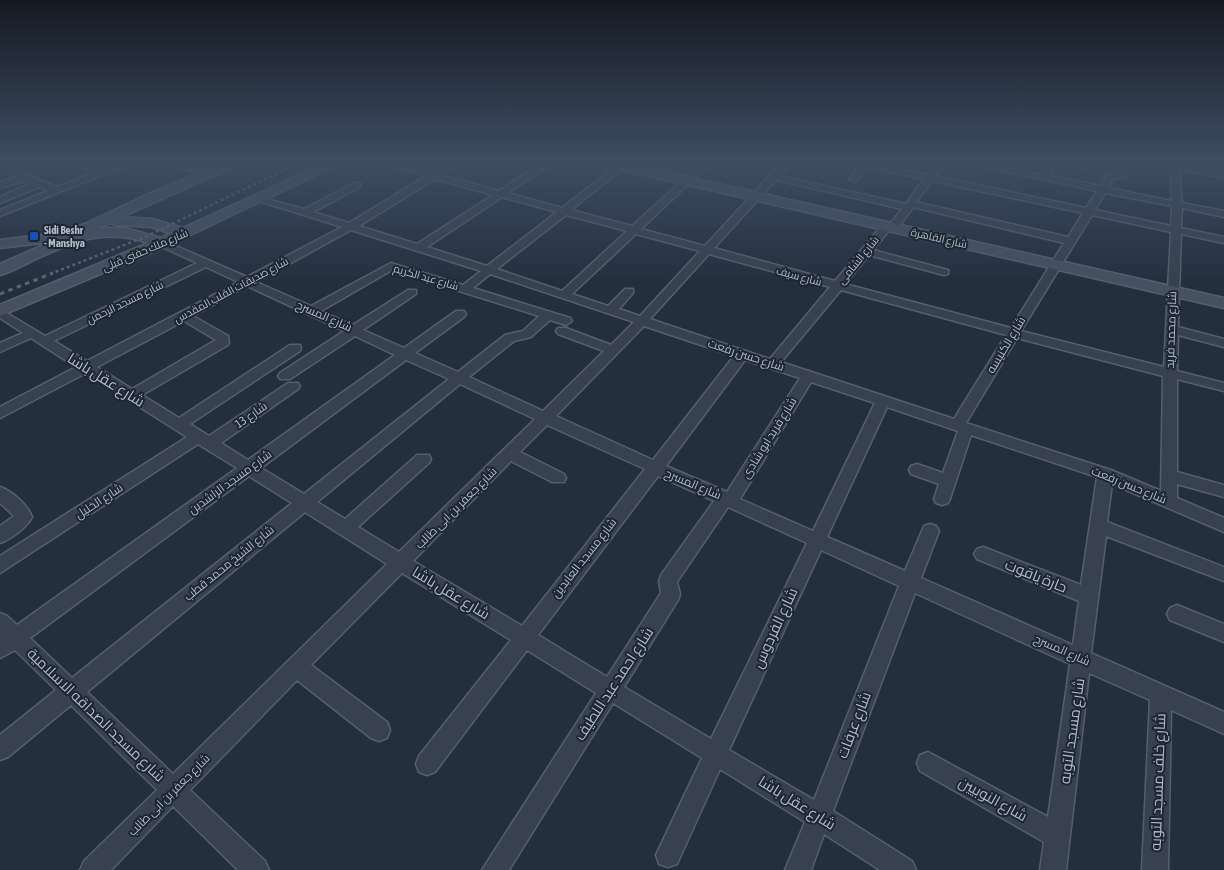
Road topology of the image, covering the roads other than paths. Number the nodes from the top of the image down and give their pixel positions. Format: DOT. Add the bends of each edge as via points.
graph roads {
  1 [pos="32,201"];
  2 [pos="146,201"];
  3 [pos="258,201"];
  4 [pos="267,201"];
  5 [pos="327,201"];
  6 [pos="393,201"];
  7 [pos="491,201"];
  8 [pos="520,201"];
  9 [pos="577,201"];
  10 [pos="667,201"];
  11 [pos="754,201"];
  12 [pos="774,201"];
  13 [pos="884,201"];
  14 [pos="913,201"];
  15 [pos="1038,201"];
  16 [pos="1096,201"];
  17 [pos="1160,201"];
  18 [pos="1177,201"];
  19 [pos="1177,204"];
  20 [pos="909,206"];
  21 [pos="972,207"];
  22 [pos="1089,211"];
  23 [pos="305,212"];
  24 [pos="562,212"];
  25 [pos="0,213"];
  26 [pos="1224,214"];
  27 [pos="966,217"];
  28 [pos="102,222"];
  29 [pos="352,226"];
  30 [pos="890,226"];
  31 [pos="1176,230"];
  32 [pos="633,232"];
  33 [pos="184,233"];
  34 [pos="1224,240"];
  35 [pos="1070,241"];
  36 [pos="162,243"];
  37 [pos="0,244"];
  38 [pos="419,248"];
  39 [pos="0,251"];
  40 [pos="866,251"];
  41 [pos="42,252"];
  42 [pos="707,252"];
  43 [pos="435,253"];
  44 [pos="206,263"];
  45 [pos="1055,264"];
  46 [pos="0,270"];
  47 [pos="488,270"];
  48 [pos="409,271"];
  49 [pos="944,272"];
  50 [pos="246,281"];
  51 [pos="837,286"];
  52 [pos="465,289"];
  53 [pos="629,291"];
  54 [pos="412,292"];
  55 [pos="1173,292"];
  56 [pos="564,295"];
  57 [pos="1224,303"];
  58 [pos="312,310"];
  59 [pos="610,311"];
  60 [pos="0,312"];
  61 [pos="460,314"];
  62 [pos="183,315"];
  63 [pos="548,315"];
  64 [pos="642,321"];
  65 [pos="1171,329"];
  66 [pos="355,330"];
  67 [pos="1013,334"];
  68 [pos="38,337"];
  69 [pos="1224,343"];
  70 [pos="0,348"];
  71 [pos="295,348"];
  72 [pos="613,350"];
  73 [pos="406,353"];
  74 [pos="743,354"];
  75 [pos="773,364"];
  76 [pos="86,367"];
  77 [pos="1170,373"];
  78 [pos="808,376"];
  79 [pos="459,378"];
  80 [pos="1224,387"];
  81 [pos="131,395"];
  82 [pos="883,401"];
  83 [pos="0,413"];
  84 [pos="546,418"];
  85 [pos="178,425"];
  86 [pos="961,427"];
  87 [pos="203,440"];
  88 [pos="510,454"];
  89 [pos="423,459"];
  90 [pos="654,467"];
  91 [pos="248,468"];
  92 [pos="917,470"];
  93 [pos="1105,474"];
  94 [pos="1169,476"];
  95 [pos="558,478"];
  96 [pos="948,481"];
  97 [pos="1224,492"];
  98 [pos="1,496"];
  99 [pos="728,499"];
  100 [pos="942,499"];
  101 [pos="1169,500"];
  102 [pos="303,503"];
  103 [pos="1224,525"];
  104 [pos="1098,526"];
  105 [pos="345,528"];
  106 [pos="930,531"];
  107 [pos="0,536"];
  108 [pos="817,539"];
  109 [pos="983,554"];
  110 [pos="401,563"];
  111 [pos="0,565"];
  112 [pos="1222,574"];
  113 [pos="911,581"];
  114 [pos="1089,597"];
  115 [pos="1177,614"];
  116 [pos="0,622"];
  117 [pos="1224,633"];
  118 [pos="523,637"];
  119 [pos="8,644"];
  120 [pos="1082,658"];
  121 [pos="297,667"];
  122 [pos="610,690"];
  123 [pos="72,691"];
  124 [pos="1161,694"];
  125 [pos="1224,723"];
  126 [pos="379,730"];
  127 [pos="0,749"];
  128 [pos="716,753"];
  129 [pos="928,763"];
  130 [pos="427,764"];
  131 [pos="174,790"];
  132 [pos="818,816"];
  133 [pos="1058,836"];
  134 [pos="668,856"];
  135 [pos="93,870"];
  136 [pos="256,870"];
  137 [pos="495,870"];
  138 [pos="798,870"];
  139 [pos="903,870"];
  140 [pos="1054,870"];
  141 [pos="1155,870"];
  1 -- 25 [label="street"];
  2 -- 28 [label="street"];
  3 -- 33 [label="street, شارع ملك حفنى قبلى"];
  4 -- 23 [label="street, شارع حسن رفعت"];
  5 -- 23 [label="street"];
  6 -- 29 [label="street, شارع صديقات القلب المقدس"];
  7 -- 38 [label="street"];
  8 -- 24 [label="street, شارع سيف"];
  9 -- 24 [label="street"];
  10 -- 32 [label="street"];
  11 -- 42 [label="street, شارع جعفر بن ابى طالب"];
  12 -- 30 [label="street, شارع القاهرة"];
  13 -- 20 [label="street"];
  14 -- 20 [label="street, شارع الشامى"];
  15 -- 22 [label="street"];
  16 -- 22 [label="street, شارع الكنيسه"];
  17 -- 19 [label="street"];
  18 -- 19 [label="street, شارع محمد فريد"];
  19 -- 26 [label="street"];
  19 -- 31 [label="street, شارع محمد فريد"];
  20 -- 27 [label="street"];
  20 -- 30 [label="street, شارع الشامى"];
  21 -- 27 [label="street"];
  22 -- 31 [label="street"];
  22 -- 35 [label="street, شارع الكنيسه"];
  23 -- 29 [label="street, شارع حسن رفعت"];
  24 -- 32 [label="street, شارع سيف"];
  24 -- 47 [label="street"];
  27 -- 35 [label="street"];
  28 -- 33 [label="street" via="145,222"];
  28 -- 37 [label="street" via="62,235"];
  29 -- 38 [label="street, شارع حسن رفعت"];
  29 -- 50 [label="street, شارع صديقات القلب المقدس"];
  30 -- 40 [label="street, شارع الشامى"];
  30 -- 45 [label="street, شارع القاهرة"];
  31 -- 34 [label="street"];
  31 -- 55 [label="street, شارع محمد فريد"];
  32 -- 42 [label="street, شارع سيف"];
  32 -- 56 [label="street"];
  33 -- 36 [label="street, شارع ملك حفنى قبلى"];
  35 -- 45 [label="street, شارع الكنيسه"];
  36 -- 41 [label="street" via="114,231 79,238"];
  36 -- 44 [label="street, شارع المسرح"];
  36 -- 60 [label="street, شارع ملك حفنى قبلى"];
  38 -- 43 [label="street, شارع حسن رفعت"];
  39 -- 41 [label="street"];
  40 -- 49 [label="street"];
  40 -- 51 [label="street, شارع الشامى"];
  41 -- 46 [label="street"];
  42 -- 51 [label="street, شارع سيف"];
  42 -- 64 [label="street, شارع جعفر بن ابى طالب"];
  43 -- 47 [label="street, شارع حسن رفعت"];
  43 -- 48 [label="street"];
  44 -- 50 [label="street, شارع المسرح"];
  44 -- 68 [label="street, شارع مسجد الرحمن"];
  45 -- 55 [label="street, شارع القاهرة"];
  45 -- 67 [label="street, شارع الكنيسه"];
  47 -- 52 [label="street"];
  47 -- 56 [label="street, شارع حسن رفعت"];
  48 -- 52 [label="street, شارع عبد الكريم"];
  48 -- 58 [label="street, شارع عبد الكريم" via="394,266 384,268"];
  50 -- 58 [label="street, شارع المسرح"];
  50 -- 62 [label="street, شارع صديقات القلب المقدس"];
  51 -- 67 [label="street, شارع سيف"];
  51 -- 75 [label="street, شارع الشامى"];
  52 -- 63 [label="street, شارع عبد الكريم"];
  53 -- 59 [label="street"];
  54 -- 66 [label="street, شارع 13"];
  55 -- 57 [label="street, شارع القاهرة"];
  55 -- 65 [label="street, شارع محمد فريد"];
  56 -- 59 [label="street, شارع حسن رفعت"];
  58 -- 66 [label="street, شارع المسرح"];
  59 -- 64 [label="street, شارع حسن رفعت"];
  60 -- 68 [label="street, شارع عقل باشا"];
  61 -- 73 [label="street, شارع مسجد الراشدين"];
  62 -- 76 [label="street, شارع صديقات القلب المقدس"];
  62 -- 81 [label="street" via="223,342"];
  63 -- 72 [label="street, شارع عبد الكريم"];
  63 -- 79 [label="street" via="527,334 510,338"];
  64 -- 72 [label="street, شارع جعفر بن ابى طالب"];
  64 -- 74 [label="street, شارع حسن رفعت"];
  65 -- 69 [label="street"];
  65 -- 77 [label="street, شارع محمد فريد"];
  66 -- 73 [label="street, شارع المسرح"];
  66 -- 87 [label="street, شارع 13" via="289,381"];
  67 -- 77 [label="street, شارع سيف"];
  67 -- 86 [label="street, شارع الكنيسه"];
  68 -- 70 [label="street, شارع مسجد الرحمن"];
  68 -- 76 [label="street, شارع عقل باشا"];
  71 -- 85 [label="street"];
  72 -- 84 [label="street, شارع جعفر بن ابى طالب"];
  73 -- 79 [label="street, شارع المسرح"];
  73 -- 91 [label="street, شارع مسجد الراشدين"];
  74 -- 75 [label="street, شارع حسن رفعت"];
  74 -- 90 [label="street, شارع مسجد العابدين"];
  75 -- 78 [label="street, شارع حسن رفعت"];
  76 -- 81 [label="street, شارع عقل باشا"];
  76 -- 83 [label="street, شارع صديقات القلب المقدس"];
  77 -- 80 [label="street, شارع سيف"];
  77 -- 94 [label="street, شارع محمد فريد"];
  78 -- 82 [label="street, شارع حسن رفعت"];
  78 -- 99 [label="street, شارع فريد ابو شادى"];
  79 -- 84 [label="street, شارع المسرح"];
  79 -- 102 [label="street, شارع الشيخ محمد قطب"];
  81 -- 85 [label="street, شارع عقل باشا"];
  82 -- 86 [label="street, شارع حسن رفعت"];
  82 -- 108 [label="street, شارع الفردوس"];
  84 -- 88 [label="street, شارع جعفر بن ابى طالب"];
  84 -- 90 [label="street, شارع المسرح"];
  85 -- 87 [label="street, شارع عقل باشا"];
  86 -- 93 [label="street, شارع حسن رفعت"];
  86 -- 96 [label="street, شارع الكنيسه"];
  87 -- 91 [label="street, شارع عقل باشا"];
  87 -- 111 [label="street, شارع الخليل"];
  88 -- 95 [label="street"];
  88 -- 110 [label="street, شارع جعفر بن ابى طالب"];
  89 -- 105 [label="street"];
  90 -- 99 [label="street, شارع المسرح"];
  90 -- 118 [label="street, شارع مسجد العابدين"];
  91 -- 102 [label="street, شارع عقل باشا"];
  91 -- 119 [label="street, شارع مسجد الراشدين"];
  92 -- 96 [label="street"];
  93 -- 101 [label="street, شارع حسن رفعت"];
  93 -- 104 [label="street, شارع مسجد التوبه"];
  94 -- 97 [label="street"];
  94 -- 101 [label="street, شارع محمد فريد"];
  96 -- 100 [label="street, شارع الكنيسه"];
  98 -- 107 [label="street" via="24,518"];
  99 -- 108 [label="street, شارع المسرح"];
  99 -- 122 [label="street, شارع احمد عبد اللطيف" via="668,581 671,594"];
  101 -- 103 [label="street, شارع حسن رفعت"];
  102 -- 105 [label="street, شارع عقل باشا"];
  102 -- 123 [label="street, شارع الشيخ محمد قطب"];
  104 -- 112 [label="street"];
  104 -- 114 [label="street, شارع مسجد التوبه"];
  105 -- 110 [label="street, شارع عقل باشا"];
  106 -- 113 [label="street, شارع عرفات"];
  108 -- 113 [label="street, شارع المسرح"];
  108 -- 128 [label="street, شارع الفردوس"];
  109 -- 114 [label="street, حارة ياقوت"];
  110 -- 118 [label="street, شارع عقل باشا"];
  110 -- 121 [label="street, شارع جعفر بن ابى طالب"];
  113 -- 120 [label="street, شارع المسرح"];
  113 -- 132 [label="street, شارع عرفات"];
  114 -- 120 [label="street, شارع مسجد التوبه"];
  115 -- 117 [label="street"];
  116 -- 119 [label="street, شارع مسجد الصداقه الاسلامية"];
  118 -- 122 [label="street, شارع عقل باشا"];
  118 -- 130 [label="street, شارع مسجد العابدين"];
  119 -- 123 [label="street, شارع مسجد الصداقه الاسلامية"];
  120 -- 124 [label="street, شارع المسرح"];
  120 -- 133 [label="street, شارع مسجد التوبه"];
  121 -- 126 [label="street"];
  121 -- 131 [label="street, شارع جعفر بن ابى طالب"];
  122 -- 128 [label="street, شارع عقل باشا"];
  122 -- 137 [label="street, شارع احمد عبد اللطيف"];
  123 -- 127 [label="street, شارع الشيخ محمد قطب"];
  123 -- 131 [label="street, شارع مسجد الصداقه الاسلامية"];
  124 -- 125 [label="street, شارع المسرح"];
  124 -- 141 [label="street, شارع خلف مسجد التوبه"];
  128 -- 132 [label="street, شارع عقل باشا"];
  128 -- 134 [label="street, شارع الفردوس"];
  129 -- 133 [label="street, شارع النوبيين"];
  131 -- 135 [label="street, شارع جعفر بن ابى طالب"];
  131 -- 136 [label="street, شارع مسجد الصداقه الاسلامية"];
  132 -- 138 [label="street, شارع عرفات"];
  132 -- 139 [label="street, شارع عقل باشا"];
  133 -- 140 [label="street, شارع مسجد التوبه"];
}
